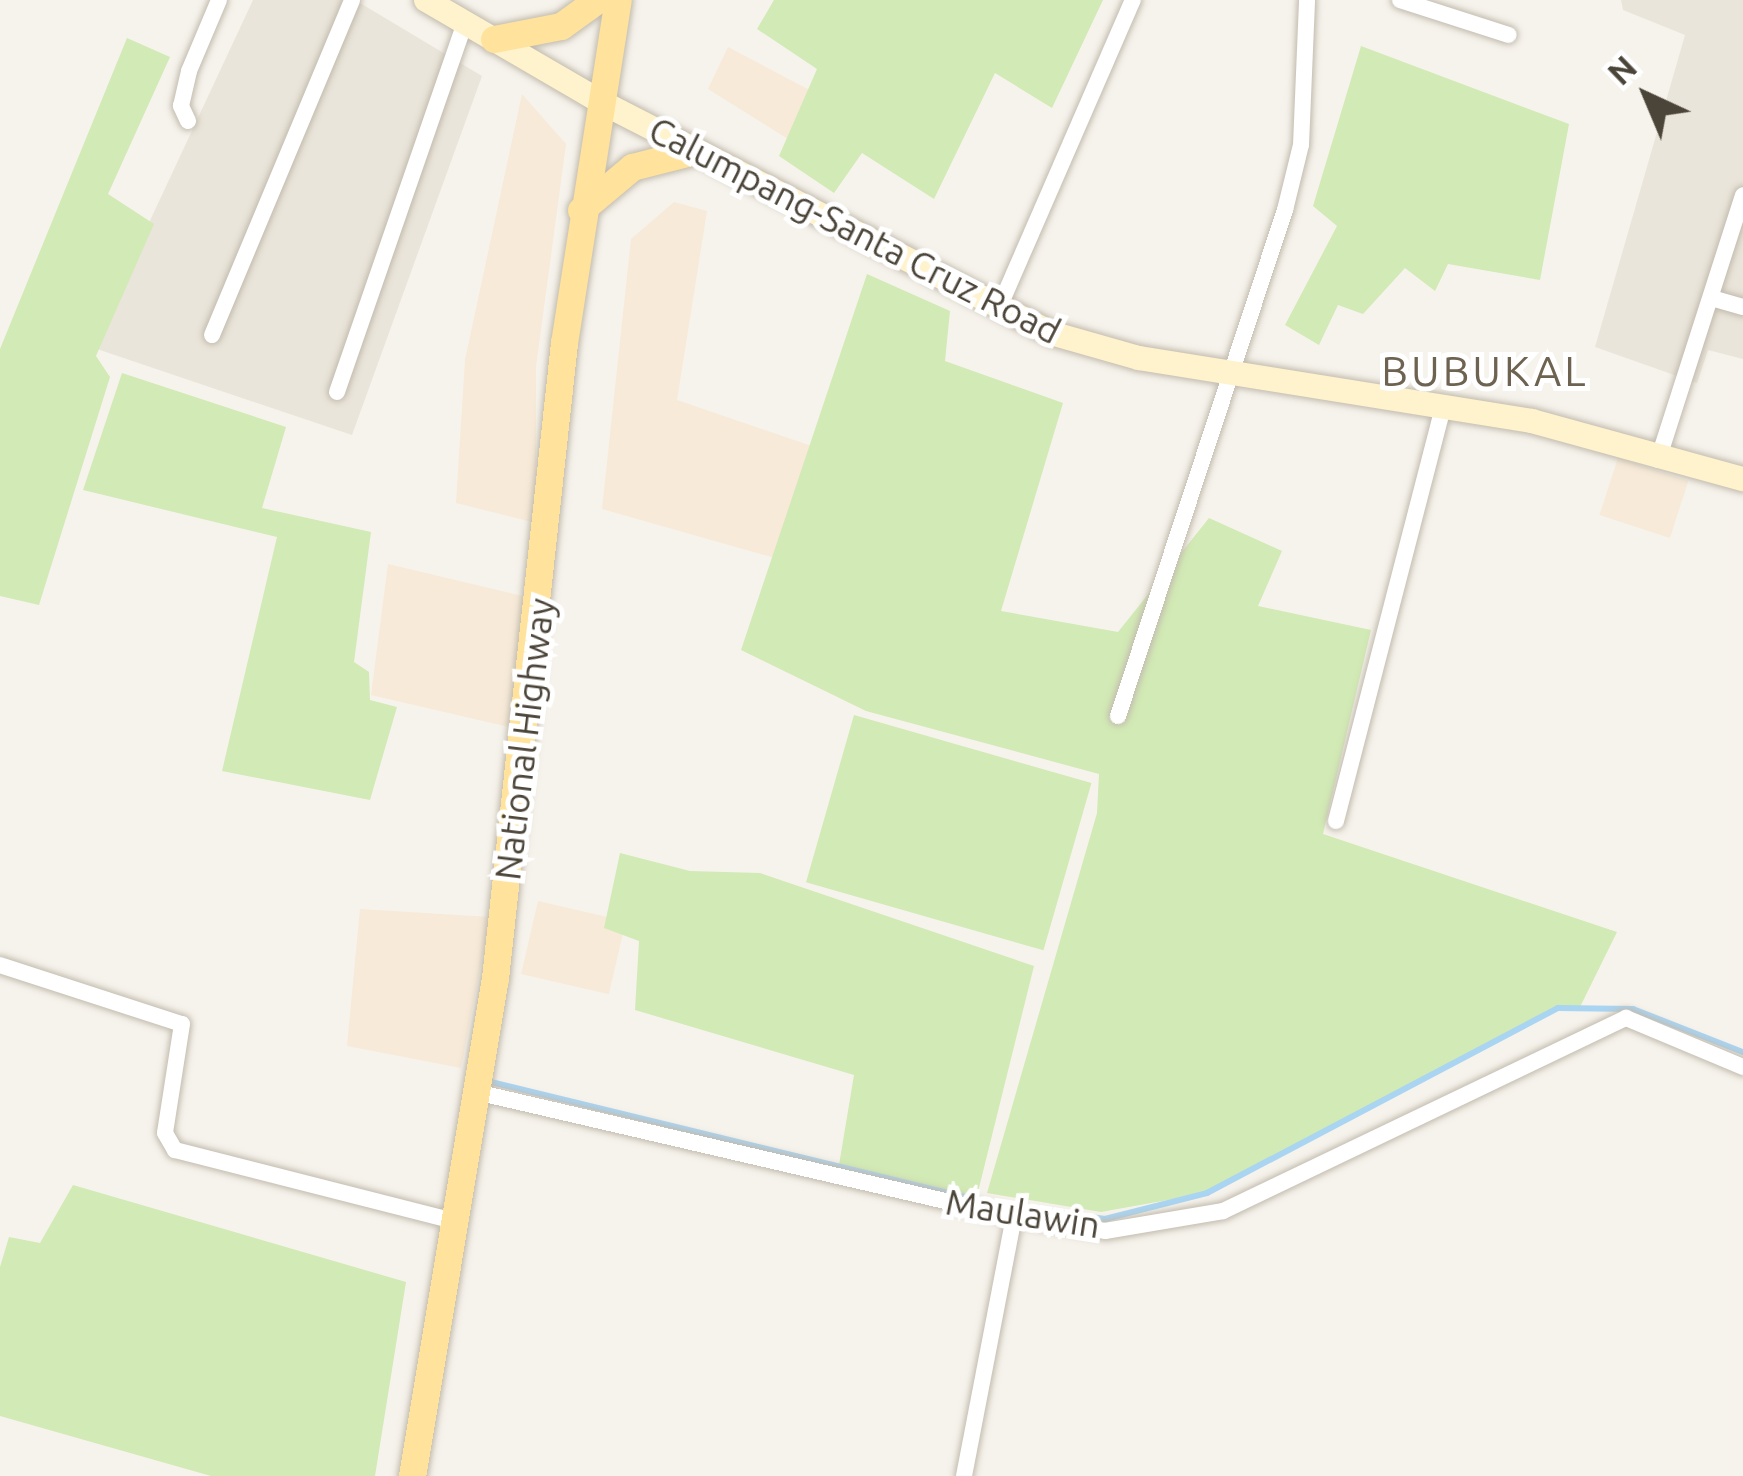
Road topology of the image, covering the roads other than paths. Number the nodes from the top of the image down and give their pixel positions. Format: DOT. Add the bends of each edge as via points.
graph roads {
  1 [pos="219,0"];
  2 [pos="352,0"];
  3 [pos="426,0"];
  4 [pos="597,0"];
  5 [pos="618,0"];
  6 [pos="1133,0"];
  7 [pos="1307,0"];
  8 [pos="1400,0"];
  9 [pos="465,23"];
  10 [pos="1508,35"];
  11 [pos="494,39"];
  12 [pos="602,103"];
  13 [pos="188,121"];
  14 [pos="695,151"];
  15 [pos="1743,196"];
  16 [pos="581,210"];
  17 [pos="1715,299"];
  18 [pos="1743,307"];
  19 [pos="998,310"];
  20 [pos="212,335"];
  21 [pos="1228,372"];
  22 [pos="337,392"];
  23 [pos="1443,407"];
  24 [pos="1658,460"];
  25 [pos="1743,479"];
  26 [pos="1118,716"];
  27 [pos="1336,821"];
  28 [pos="0,965"];
  29 [pos="1743,1067"];
  30 [pos="476,1092"];
  31 [pos="1014,1217"];
  32 [pos="454,1221"];
  33 [pos="412,1476"];
  34 [pos="964,1476"];
  1 -- 13 [label="street" via="181,106"];
  2 -- 20 [label="street"];
  3 -- 9 [label="main road, Calumpang-Santa Cruz Road"];
  4 -- 11 [label="main road" via="561,26"];
  5 -- 12 [label="main road, National Highway"];
  6 -- 19 [label="street"];
  7 -- 21 [label="street" via="1301,145"];
  8 -- 10 [label="street"];
  9 -- 11 [label="main road, Calumpang-Santa Cruz Road"];
  9 -- 22 [label="street"];
  11 -- 12 [label="main road, Calumpang-Santa Cruz Road"];
  12 -- 14 [label="main road, Calumpang-Santa Cruz Road"];
  12 -- 16 [label="main road, National Highway"];
  14 -- 16 [label="main road" via="632,167"];
  14 -- 19 [label="main road, Calumpang-Santa Cruz Road"];
  15 -- 17 [label="street"];
  16 -- 30 [label="main road, National Highway"];
  17 -- 18 [label="street"];
  17 -- 24 [label="street"];
  19 -- 21 [label="main road, Calumpang-Santa Cruz Road" via="1098,348"];
  21 -- 23 [label="main road, Calumpang-Santa Cruz Road"];
  21 -- 26 [label="street"];
  23 -- 24 [label="main road, Calumpang-Santa Cruz Road" via="1532,421"];
  23 -- 27 [label="street"];
  24 -- 25 [label="main road, Calumpang-Santa Cruz Road"];
  28 -- 32 [label="street" via="182,1024 165,1133 175,1150"];
  29 -- 31 [label="street, Maulawin" via="1626,1018 1223,1210 1105,1231"];
  30 -- 31 [label="street, Maulawin"];
  30 -- 32 [label="main road, National Highway"];
  31 -- 34 [label="street"];
  32 -- 33 [label="main road, National Highway"];
}
